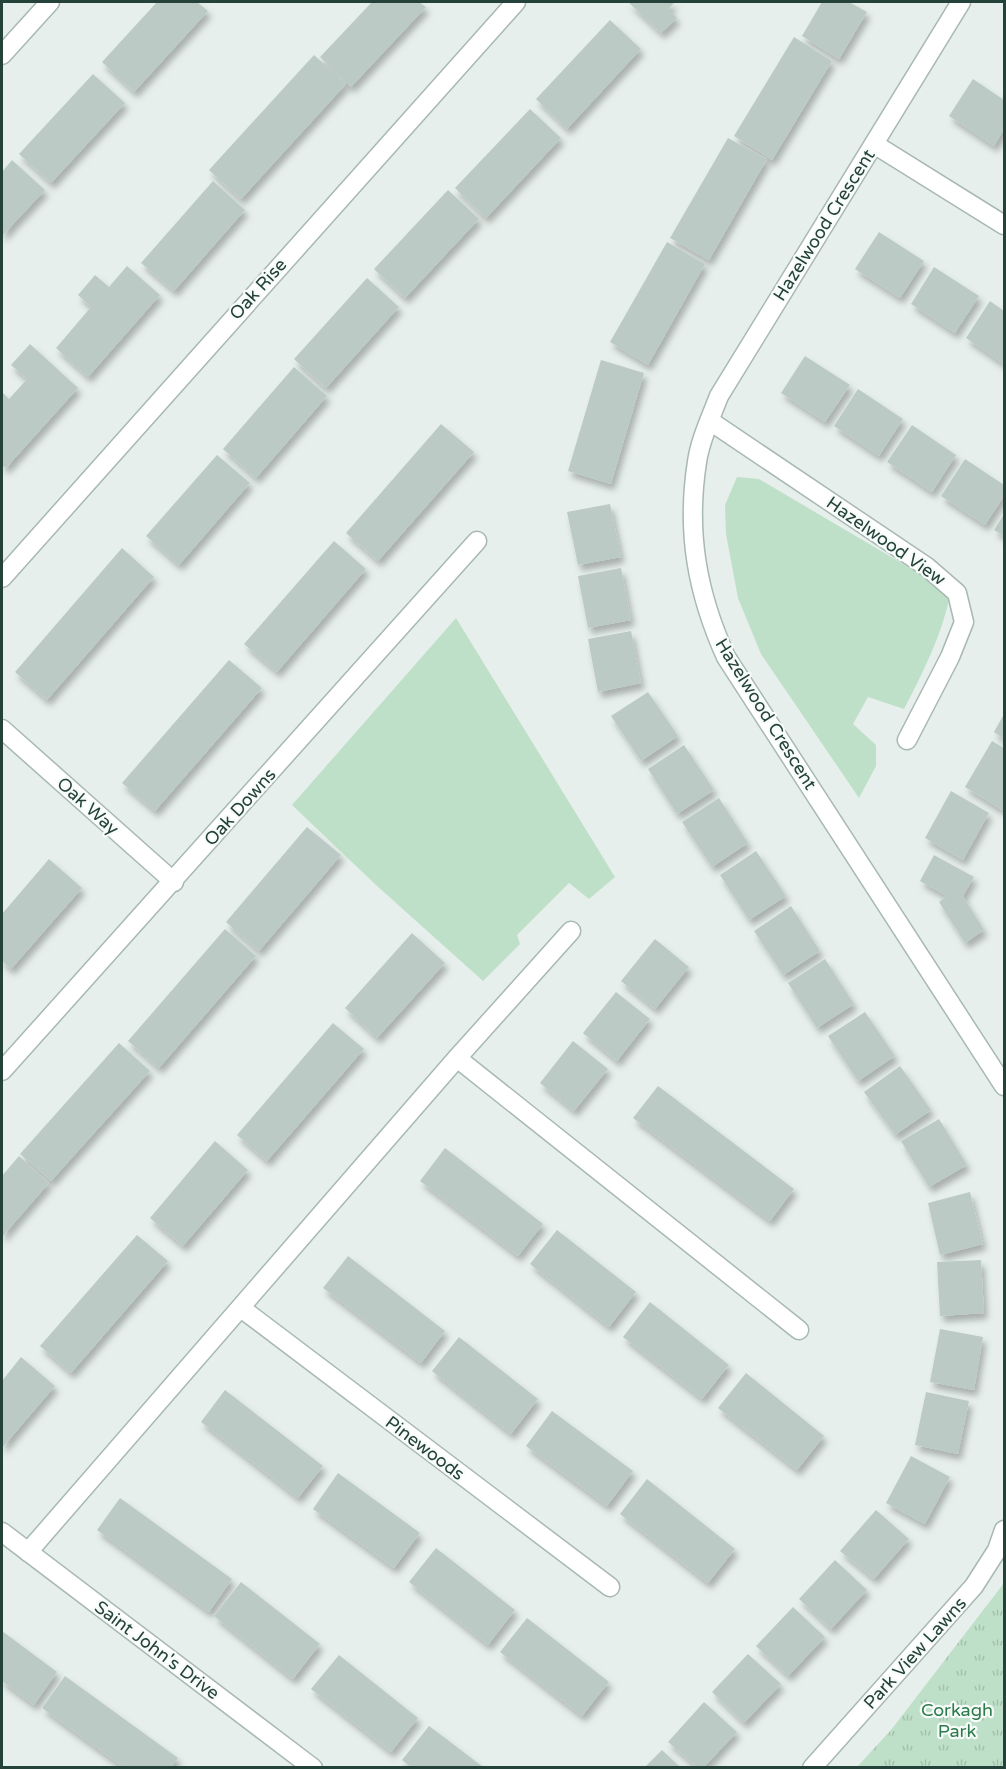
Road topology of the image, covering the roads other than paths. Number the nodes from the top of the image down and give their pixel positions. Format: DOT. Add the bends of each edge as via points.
graph roads {
  1 [pos="50,2"];
  2 [pos="516,2"];
  3 [pos="960,2"];
  4 [pos="2,55"];
  5 [pos="874,144"];
  6 [pos="1005,225"];
  7 [pos="710,421"];
  8 [pos="477,541"];
  9 [pos="2,578"];
  10 [pos="2,729"];
  11 [pos="907,740"];
  12 [pos="174,882"];
  13 [pos="571,932"];
  14 [pos="457,1058"];
  15 [pos="2,1071"];
  16 [pos="1005,1086"];
  17 [pos="241,1308"];
  18 [pos="798,1330"];
  19 [pos="1005,1530"];
  20 [pos="2,1532"];
  21 [pos="28,1552"];
  22 [pos="610,1587"];
  23 [pos="313,1767"];
  24 [pos="812,1767"];
  1 -- 4 [label="street"];
  2 -- 9 [label="street, Oak Rise"];
  3 -- 5 [label="street, Hazelwood Crescent"];
  5 -- 6 [label="street"];
  5 -- 7 [label="street, Hazelwood Crescent" via="718,396"];
  7 -- 11 [label="street, Hazelwood View" via="927,567 957,593 964,622"];
  7 -- 16 [label="street, Hazelwood Crescent" via="697,461 692,525 708,618 726,657"];
  8 -- 12 [label="street, Oak Downs"];
  10 -- 12 [label="street, Oak Way"];
  12 -- 15 [label="street, Oak Downs"];
  13 -- 14 [label="street"];
  14 -- 17 [label="street"];
  14 -- 18 [label="street"];
  17 -- 21 [label="street"];
  17 -- 22 [label="street, Pinewoods"];
  19 -- 24 [label="street, Park View Lawns" via="974,1586"];
  20 -- 21 [label="street, Saint John's Drive"];
  21 -- 23 [label="street, Saint John's Drive"];
}
